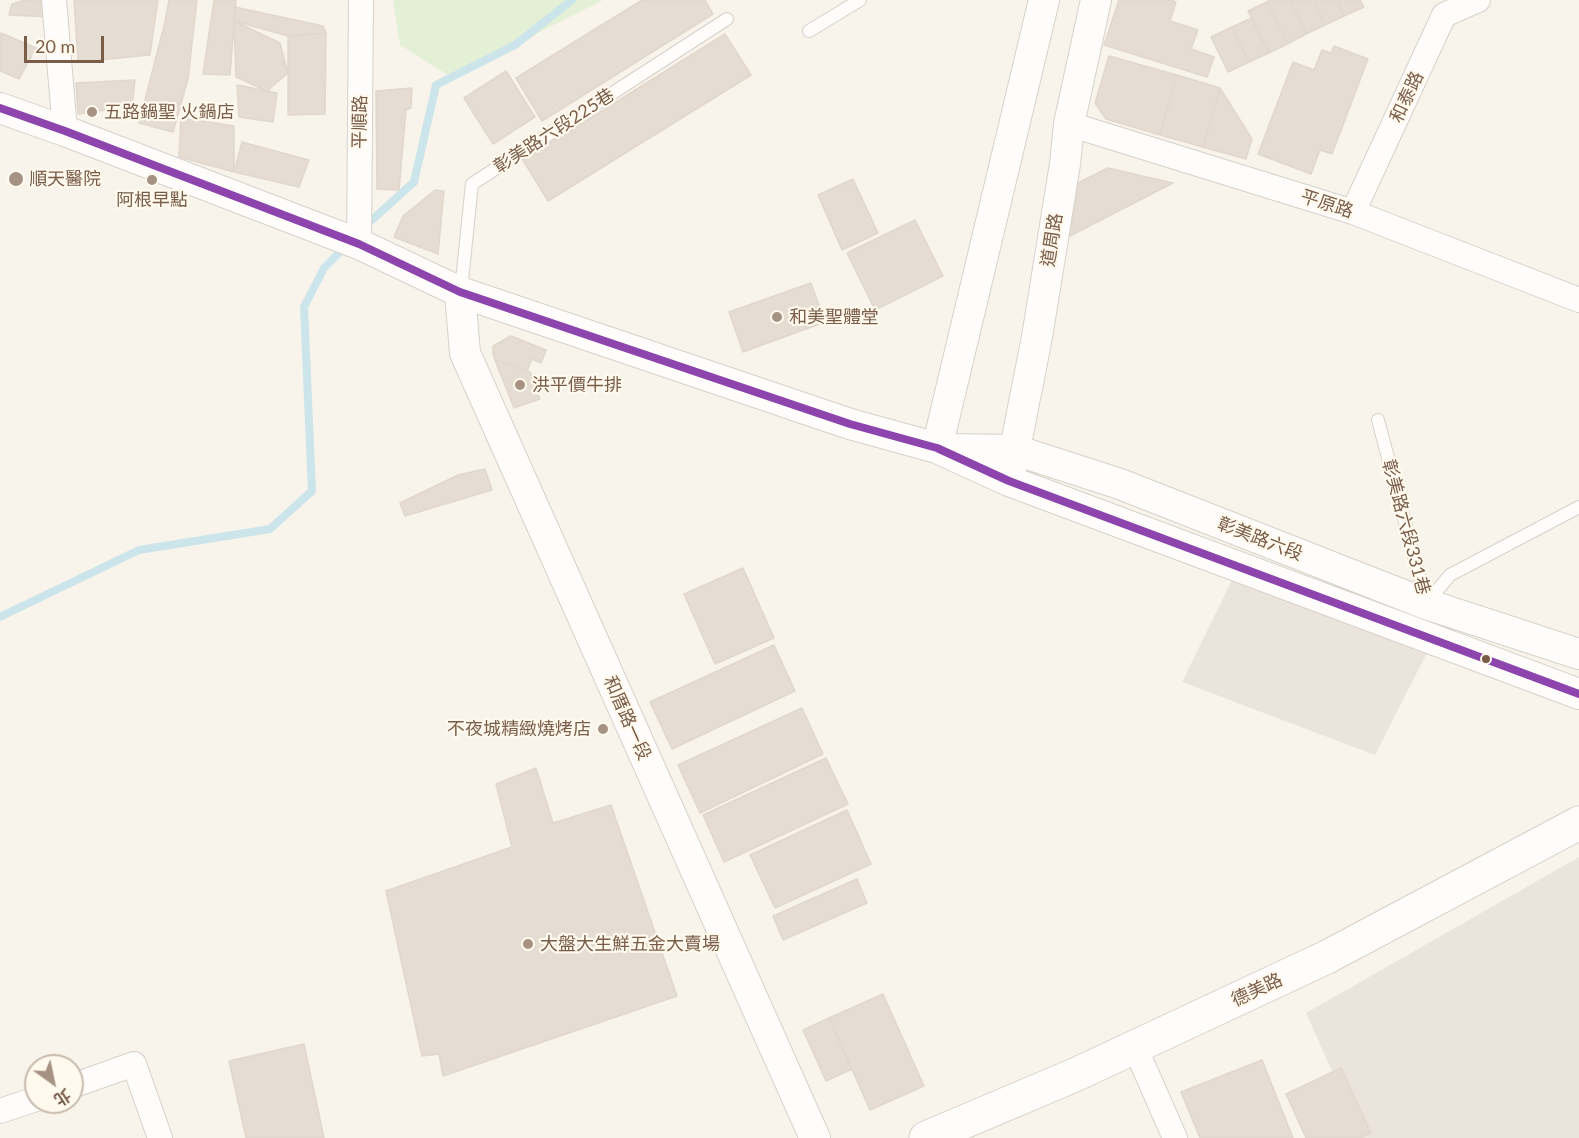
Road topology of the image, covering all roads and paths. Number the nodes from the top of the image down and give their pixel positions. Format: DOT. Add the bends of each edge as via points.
graph roads {
  1 [pos="54,0"];
  2 [pos="361,0"];
  3 [pos="860,0"];
  4 [pos="1044,0"];
  5 [pos="1096,0"];
  6 [pos="1478,0"];
  7 [pos="727,19"];
  8 [pos="809,31"];
  9 [pos="0,108"];
  10 [pos="1069,124"];
  11 [pos="65,131"];
  12 [pos="1353,212"];
  13 [pos="359,244"];
  14 [pos="460,292"];
  15 [pos="1579,300"];
  16 [pos="1378,420"];
  17 [pos="937,448"];
  18 [pos="1015,450"];
  19 [pos="1009,481"];
  20 [pos="1579,507"];
  21 [pos="1423,619"];
  22 [pos="1579,654"];
  23 [pos="1579,694"];
  24 [pos="1579,823"];
  25 [pos="1135,1047"];
  26 [pos="84,1082"];
  27 [pos="24,1103"];
  28 [pos="0,1111"];
  29 [pos="160,1138"];
  30 [pos="815,1138"];
  31 [pos="926,1138"];
  32 [pos="1175,1138"];
  1 -- 11 [label="street"];
  2 -- 13 [label="street, 平順路"];
  3 -- 8 [label="lane"];
  4 -- 17 [label="street"];
  5 -- 10 [label="street, 道周路"];
  6 -- 12 [label="street, 和泰路" via="1444,15"];
  7 -- 14 [label="lane, 彰美路六段225巷" via="472,184"];
  9 -- 11 [label="street, 彰美路六段"];
  10 -- 12 [label="street, 平原路"];
  10 -- 18 [label="street, 道周路"];
  11 -- 13 [label="street, 彰美路六段"];
  12 -- 15 [label="street, 平原路"];
  13 -- 14 [label="street, 彰美路六段"];
  14 -- 17 [label="street, 彰美路六段" via="850,424"];
  14 -- 30 [label="street, 和厝路一段" via="465,353"];
  16 -- 21 [label="lane, 彰美路六段331巷"];
  17 -- 18 [label="street, 彰美路六段"];
  17 -- 19 [label="street, 彰美路六段"];
  18 -- 19 [label="street, 道周路"];
  18 -- 21 [label="street, 彰美路六段" via="1120,484"];
  19 -- 21 [label="street, 彰美路六段"];
  20 -- 21 [label="lane" via="1450,575"];
  21 -- 22 [label="street, 彰美路六段"];
  21 -- 23 [label="street, 彰美路六段"];
  24 -- 25 [label="main road, 德美路" via="1327,957"];
  25 -- 31 [label="main road, 德美路"];
  25 -- 32 [label="street"];
  26 -- 29 [label="street" via="134,1064"];
  27 -- 28 [label="street"];
}
